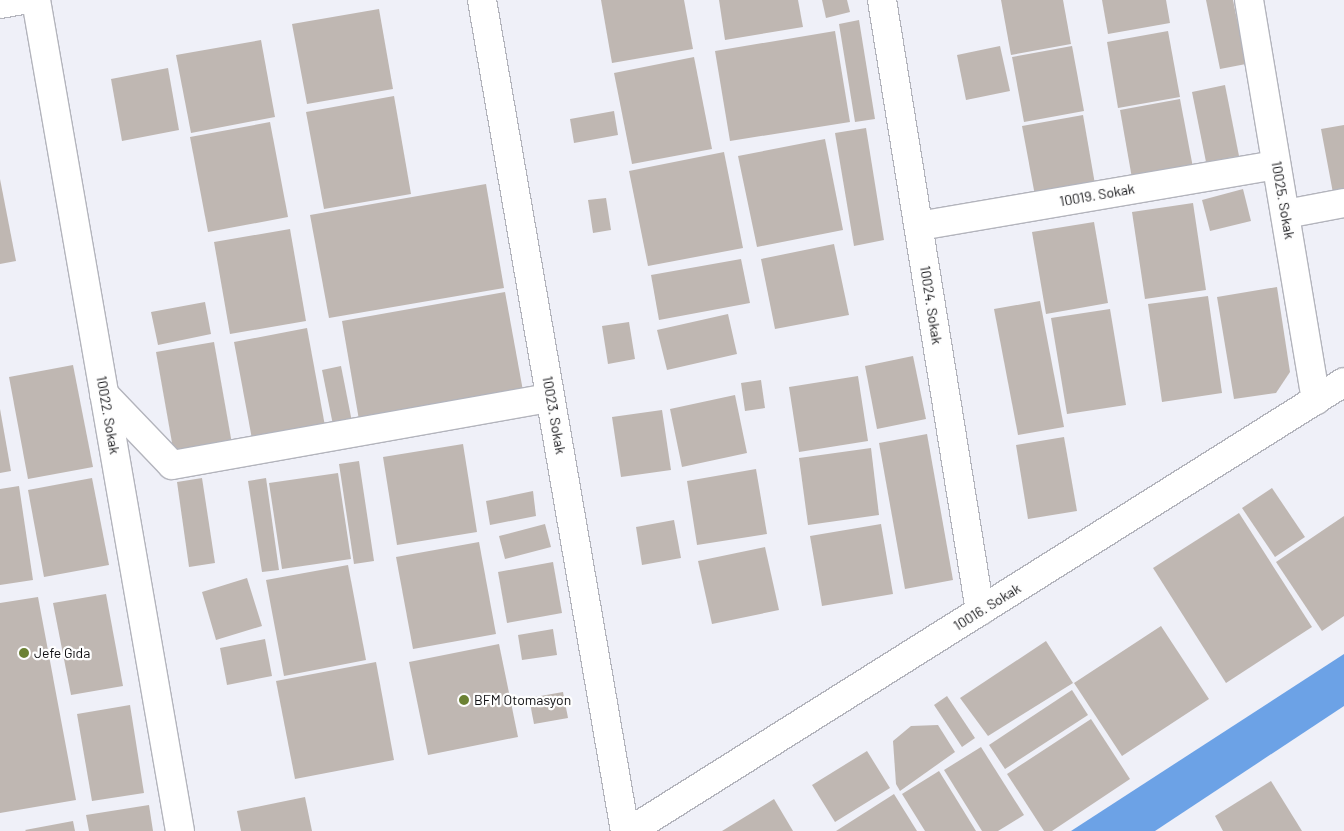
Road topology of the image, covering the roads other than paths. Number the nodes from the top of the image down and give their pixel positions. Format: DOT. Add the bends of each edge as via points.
graph roads {
  1 [pos="22,0"];
  2 [pos="36,0"];
  3 [pos="482,0"];
  4 [pos="882,0"];
  5 [pos="1249,0"];
  6 [pos="0,4"];
  7 [pos="1276,165"];
  8 [pos="1344,203"];
  9 [pos="1286,214"];
  10 [pos="919,226"];
  11 [pos="1344,382"];
  12 [pos="104,394"];
  13 [pos="550,398"];
  14 [pos="1316,400"];
  15 [pos="980,611"];
  16 [pos="180,831"];
  17 [pos="625,831"];
  18 [pos="630,831"];
  1 -- 6 [label="street"];
  2 -- 12 [label="street, 10022. Sokak"];
  3 -- 13 [label="street, 10023. Sokak"];
  4 -- 10 [label="street, 10024. Sokak"];
  5 -- 7 [label="street, 10025. Sokak"];
  7 -- 9 [label="street, 10025. Sokak"];
  7 -- 10 [label="street, 10019. Sokak"];
  8 -- 9 [label="street"];
  9 -- 14 [label="street, 10025. Sokak"];
  10 -- 15 [label="street, 10024. Sokak"];
  11 -- 14 [label="street, 10016. Sokak"];
  12 -- 13 [label="street" via="172,465"];
  12 -- 16 [label="street, 10022. Sokak"];
  13 -- 17 [label="street, 10023. Sokak"];
  14 -- 15 [label="street, 10016. Sokak"];
  15 -- 18 [label="street, 10016. Sokak"];
}
